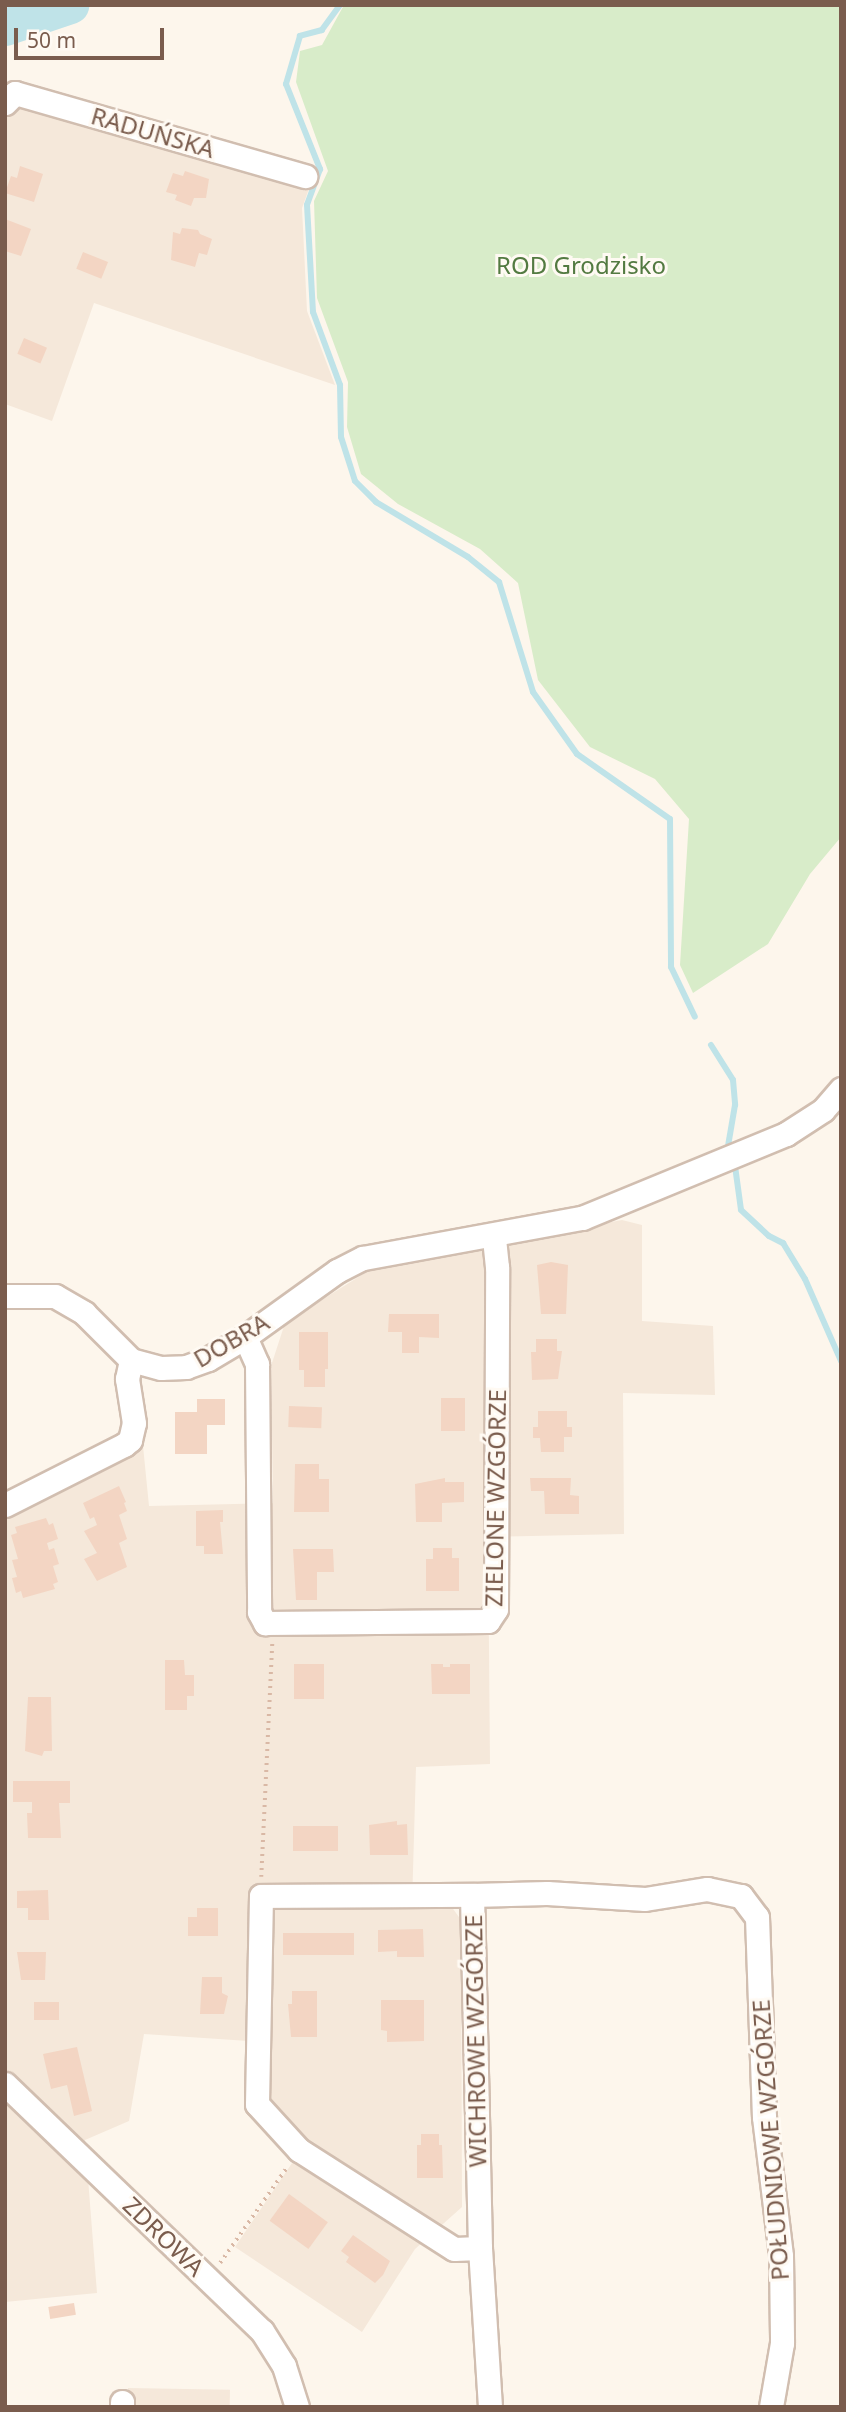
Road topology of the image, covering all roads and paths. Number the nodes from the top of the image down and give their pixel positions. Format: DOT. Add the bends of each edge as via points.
graph roads {
  1 [pos="5,103"];
  2 [pos="305,176"];
  3 [pos="841,1089"];
  4 [pos="494,1236"];
  5 [pos="5,1296"];
  6 [pos="245,1337"];
  7 [pos="131,1360"];
  8 [pos="5,1505"];
  9 [pos="273,1625"];
  10 [pos="472,1895"];
  11 [pos="261,1896"];
  12 [pos="5,2084"];
  13 [pos="299,2150"];
  14 [pos="480,2248"];
  15 [pos="209,2279"];
  16 [pos="297,2407"];
  17 [pos="490,2407"];
  18 [pos="771,2407"];
  1 -- 2 [label="street, RADUŃSKA" via="15,93"];
  3 -- 4 [label="street, DOBRA" via="823,1110 786,1134 582,1218"];
  4 -- 6 [label="street, DOBRA" via="363,1258 337,1270"];
  4 -- 9 [label="street, ZIELONE WZGÓRZE" via="493,1619"];
  5 -- 7 [label="street" via="42,1294 71,1303"];
  6 -- 7 [label="street, DOBRA" via="186,1367 161,1368"];
  6 -- 9 [label="street" via="257,1364 260,1612 265,1623"];
  7 -- 8 [label="street" via="127,1379 134,1423 130,1440"];
  9 -- 11 [label="path"];
  10 -- 11 [label="street, WICHROWE WZGÓRZE"];
  10 -- 14 [label="street, WICHROWE WZGÓRZE"];
  10 -- 18 [label="street, POŁUDNIOWE WZGÓRZE" via="547,1893 645,1899 707,1889 741,1896 758,1917 764,2117 781,2256 782,2343"];
  11 -- 13 [label="street" via="257,2104"];
  12 -- 15 [label="street, ZDROWA"];
  13 -- 14 [label="street" via="454,2249"];
  13 -- 15 [label="path"];
  14 -- 17 [label="street, WICHROWE WZGÓRZE"];
  15 -- 16 [label="street, ZDROWA" via="262,2331 284,2366"];
}
